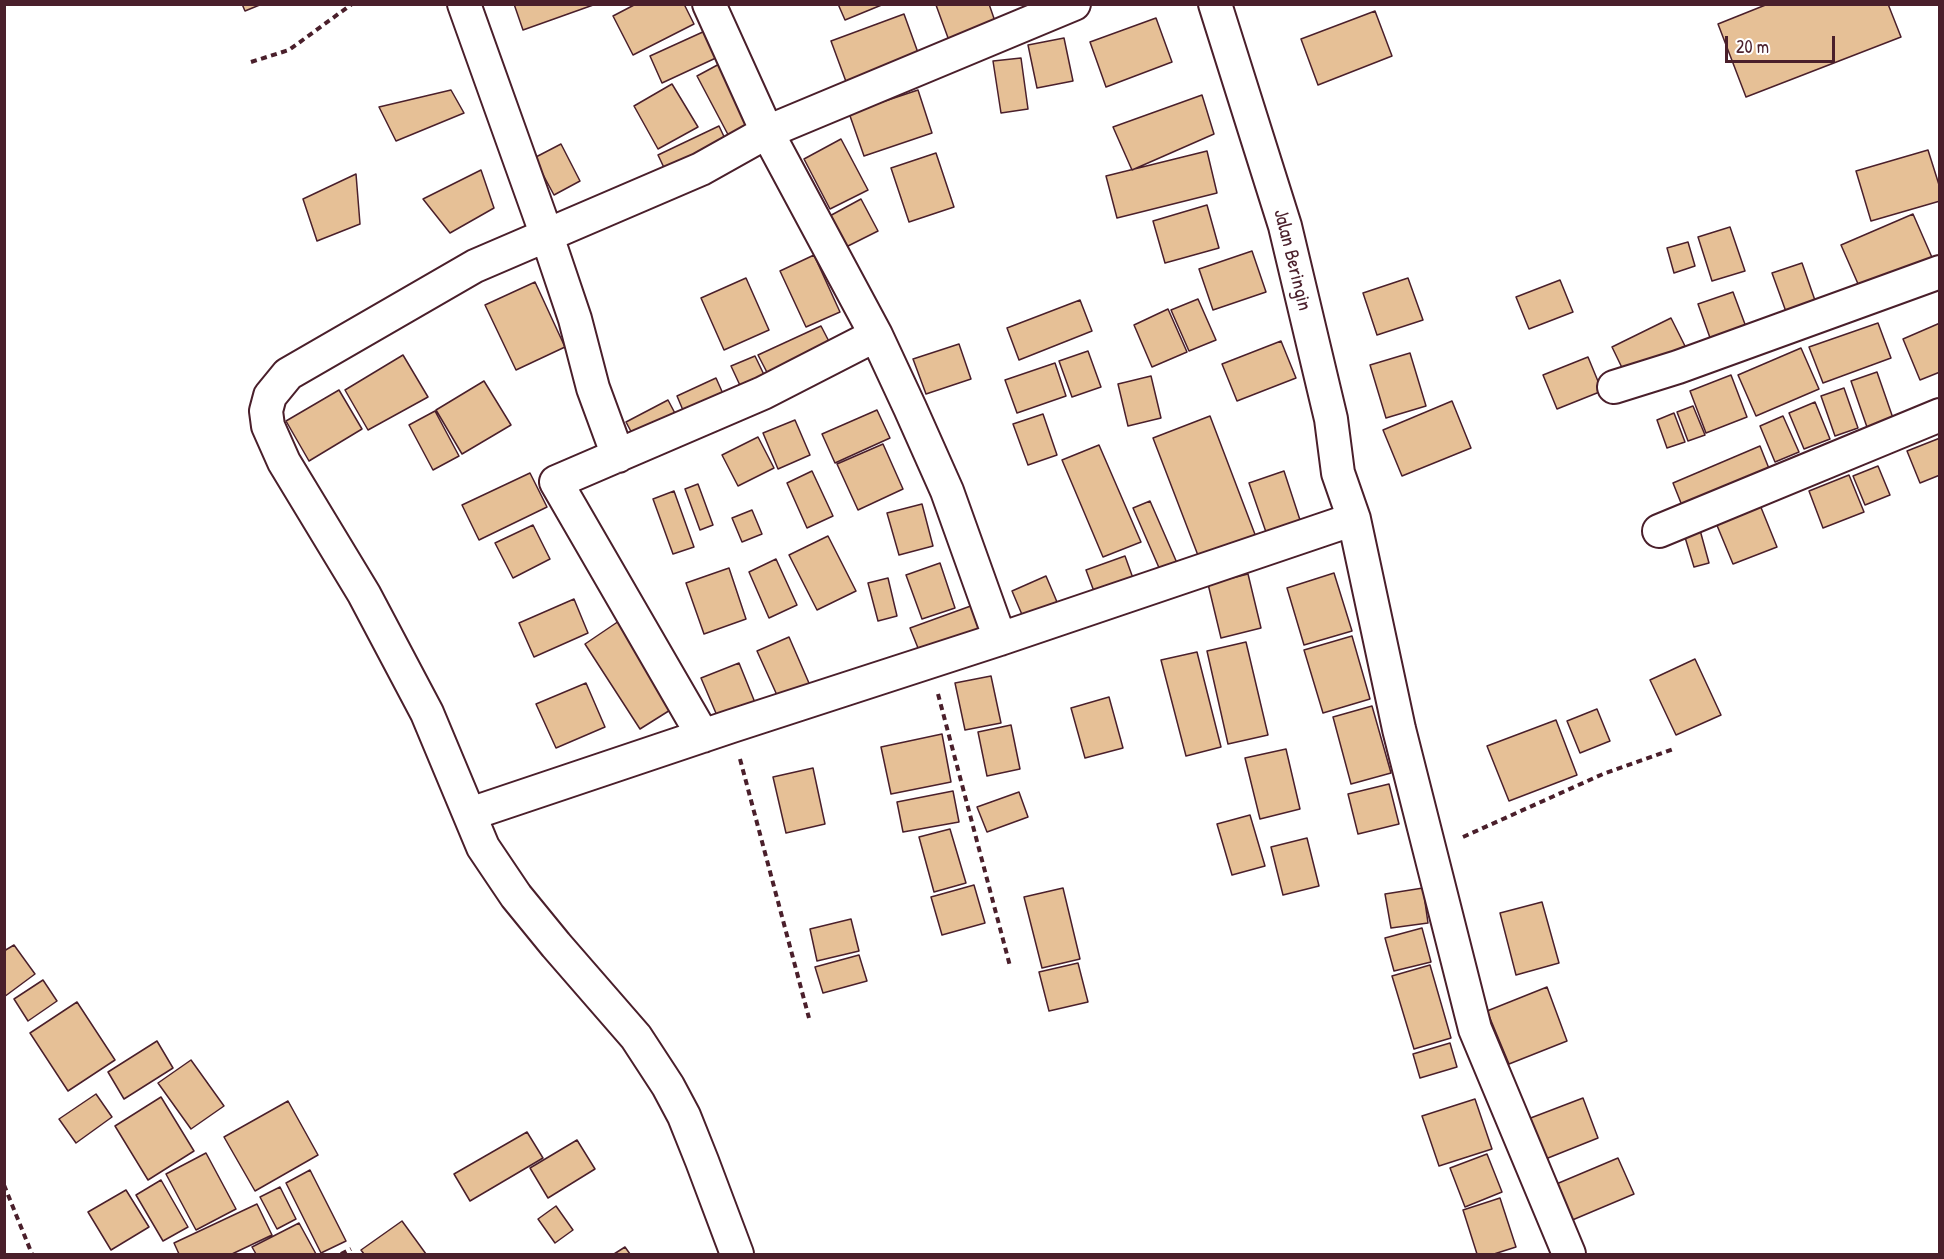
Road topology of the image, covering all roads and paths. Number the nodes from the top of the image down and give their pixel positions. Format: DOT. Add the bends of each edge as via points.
graph roads {
  1 [pos="352,4"];
  2 [pos="464,4"];
  3 [pos="709,4"];
  4 [pos="1074,4"];
  5 [pos="1215,4"];
  6 [pos="251,62"];
  7 [pos="766,132"];
  8 [pos="547,236"];
  9 [pos="1940,272"];
  10 [pos="876,335"];
  11 [pos="1614,387"];
  12 [pos="1940,415"];
  13 [pos="618,456"];
  14 [pos="1354,519"];
  15 [pos="1659,531"];
  16 [pos="1000,639"];
  17 [pos="929,661"];
  18 [pos="732,726"];
  19 [pos="703,736"];
  20 [pos="1676,748"];
  21 [pos="470,814"];
  22 [pos="1429,851"];
  23 [pos="1010,966"];
  24 [pos="809,1018"];
  25 [pos="4,1185"];
  26 [pos="351,1249"];
  27 [pos="32,1254"];
  28 [pos="341,1254"];
  29 [pos="737,1254"];
  30 [pos="1569,1254"];
  1 -- 6 [label="path" via="289,50"];
  2 -- 8 [label="street"];
  3 -- 7 [label="street"];
  4 -- 7 [label="street"];
  5 -- 14 [label="street, Jalan Beringin" via="1285,226 1331,419 1338,473"];
  7 -- 8 [label="street" via="701,169"];
  7 -- 10 [label="street"];
  8 -- 13 [label="street"];
  8 -- 21 [label="street" via="475,266 288,374 270,396 266,411 268,426 284,462 364,594 427,713"];
  9 -- 11 [label="street"];
  10 -- 13 [label="street" via="763,393"];
  10 -- 16 [label="street" via="947,491"];
  12 -- 15 [label="street"];
  13 -- 19 [label="street" via="556,482"];
  14 -- 16 [label="street"];
  14 -- 22 [label="street, Jalan Beringin"];
  16 -- 17 [label="street"];
  17 -- 18 [label="street"];
  17 -- 23 [label="path"];
  18 -- 19 [label="street"];
  18 -- 24 [label="path"];
  19 -- 21 [label="street"];
  20 -- 22 [label="path" via="1603,774"];
  21 -- 29 [label="street" via="483,847 516,896 636,1037 668,1086 684,1116"];
  22 -- 30 [label="street, Jalan Beringin" via="1475,1029"];
  25 -- 27 [label="path"];
  26 -- 28 [label="path"];
}
